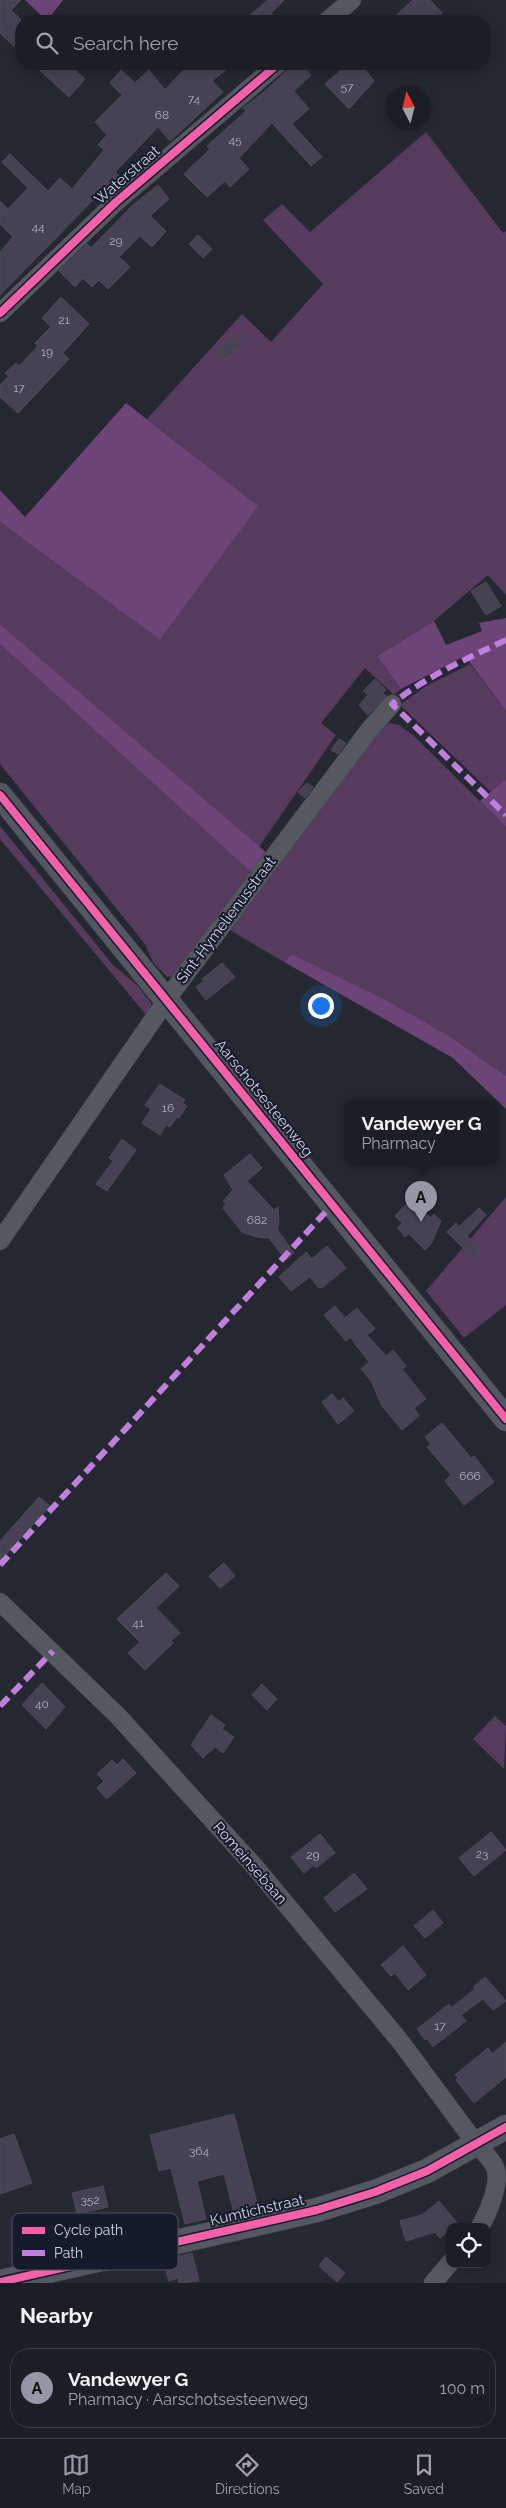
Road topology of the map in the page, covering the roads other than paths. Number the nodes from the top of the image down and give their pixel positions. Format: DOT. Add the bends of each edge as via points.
graph roads {
  1 [pos="352,0"];
  2 [pos="335,15"];
  3 [pos="271,70"];
  4 [pos="0,313"];
  5 [pos="392,704"];
  6 [pos="0,794"];
  7 [pos="167,1000"];
  8 [pos="0,1241"];
  9 [pos="506,1419"];
  10 [pos="0,1602"];
  11 [pos="506,2127"];
  12 [pos="477,2145"];
  13 [pos="482,2223"];
  14 [pos="178,2242"];
  15 [pos="446,2268"];
  16 [pos="53,2270"];
  17 [pos="0,2282"];
  18 [pos="433,2283"];
  1 -- 2 [label="street"];
  3 -- 4 [label="street, Waterstraat" via="116,202"];
  5 -- 7 [label="street, Sint-Hymelienusstraat" via="263,869"];
  6 -- 7 [label="main road, Aarschotsesteenweg"];
  7 -- 8 [label="street, Sint-Hymelienusstraat"];
  7 -- 9 [label="main road, Aarschotsesteenweg"];
  10 -- 12 [label="street, Romeinsebaan" via="118,1716 255,1867 400,2041"];
  11 -- 12 [label="main road, Kumtichstraat"];
  12 -- 13 [label="street, Romeinsebaan" via="496,2171 494,2193"];
  12 -- 14 [label="main road, Kumtichstraat" via="375,2192 317,2210"];
  15 -- 18 [label="street"];
  16 -- 17 [label="main road, Kumtichstraat"];
}
